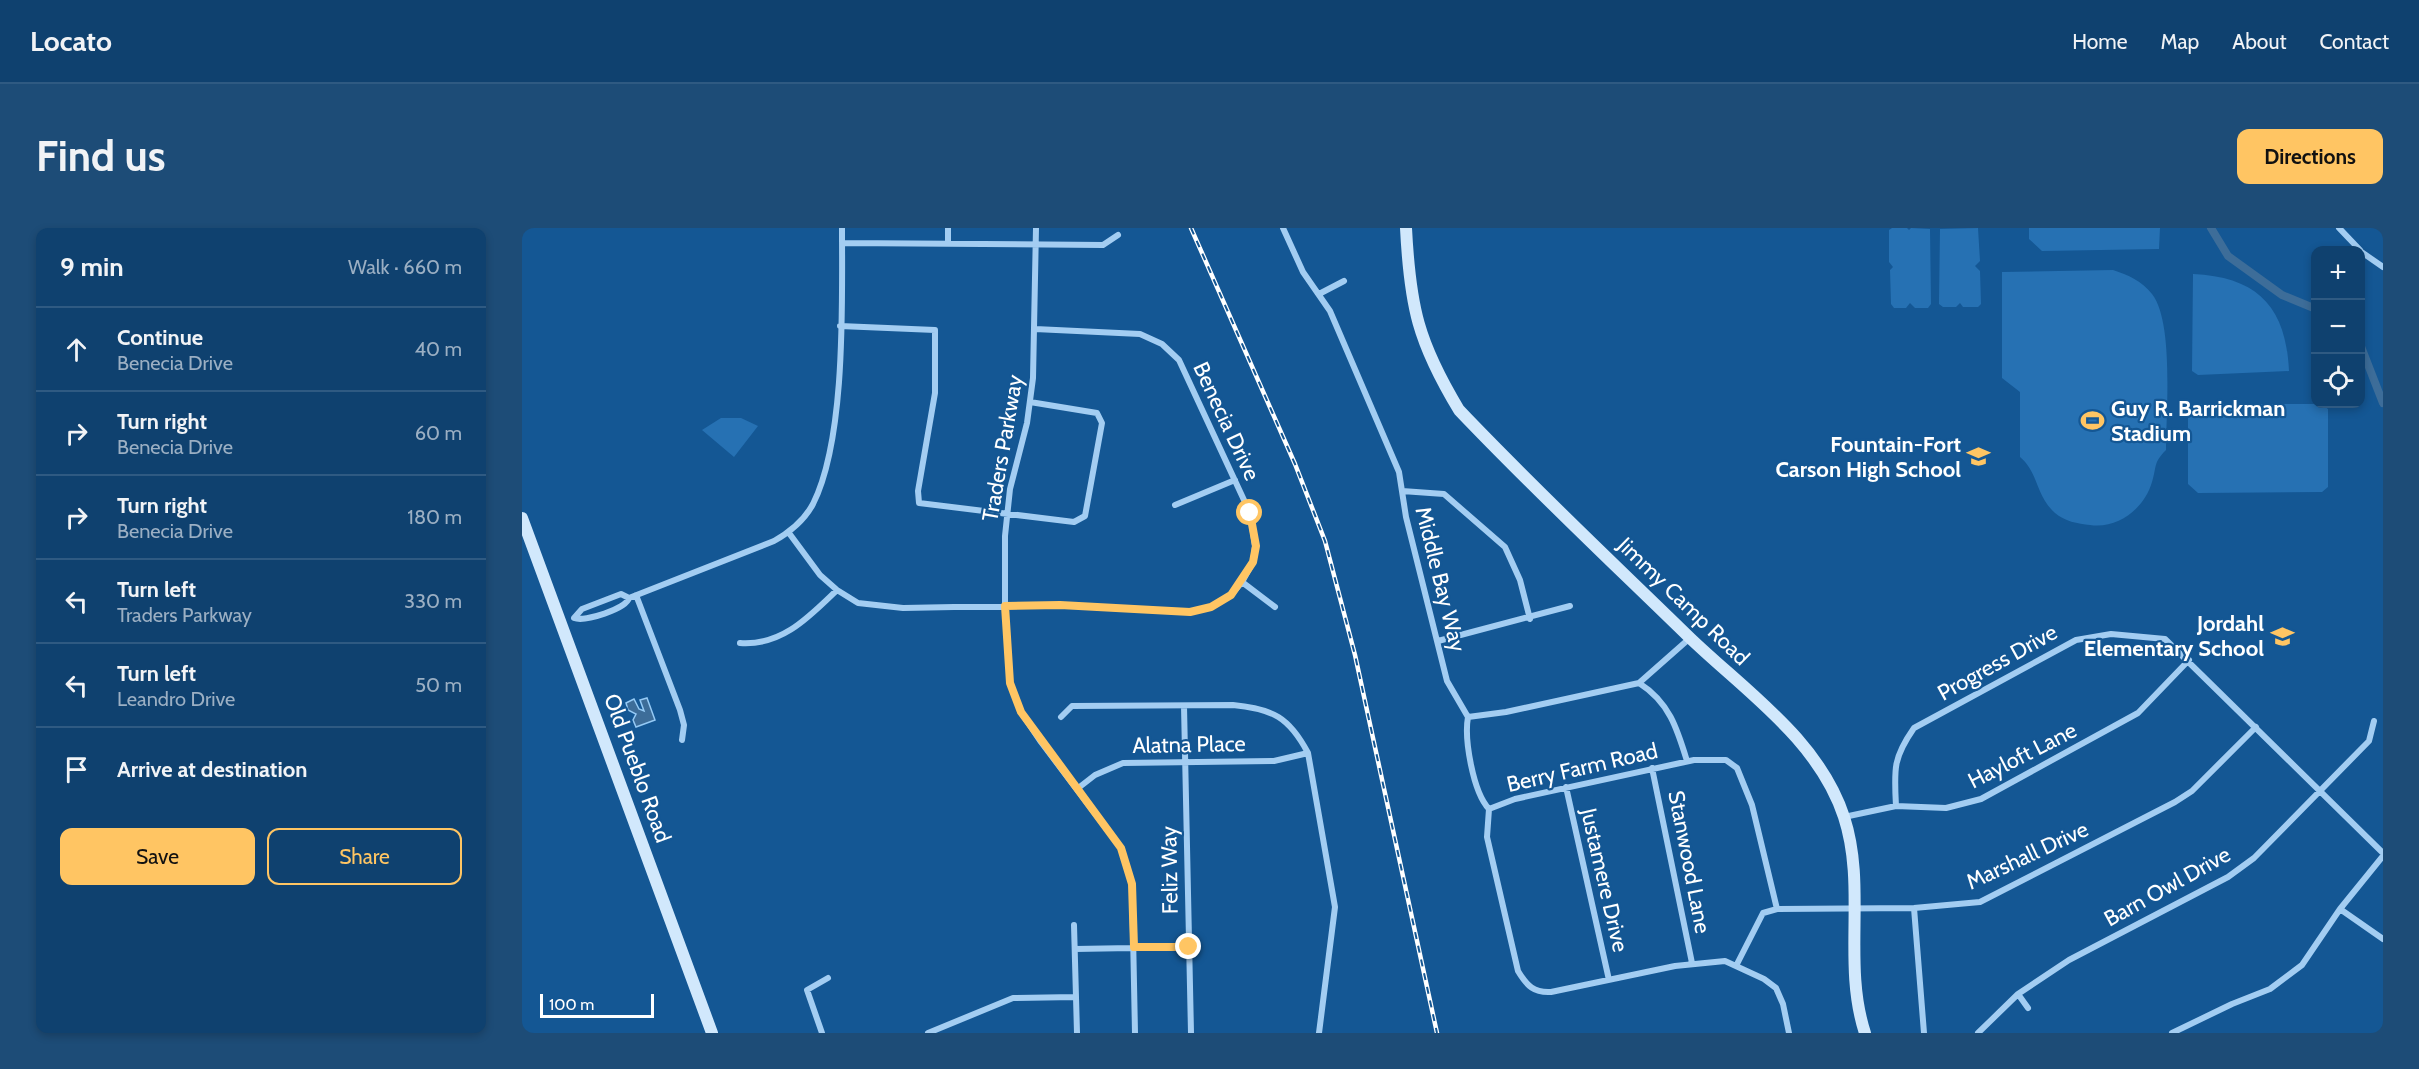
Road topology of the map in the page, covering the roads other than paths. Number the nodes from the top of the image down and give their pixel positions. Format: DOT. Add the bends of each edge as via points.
graph roads {
  1 [pos="842,228"];
  2 [pos="948,228"];
  3 [pos="1036,228"];
  4 [pos="1283,228"];
  5 [pos="1407,228"];
  6 [pos="2339,228"];
  7 [pos="1118,235"];
  8 [pos="948,242"];
  9 [pos="842,243"];
  10 [pos="1035,243"];
  11 [pos="2355,246"];
  12 [pos="2365,254"];
  13 [pos="2383,267"];
  14 [pos="1344,281"];
  15 [pos="1318,294"];
  16 [pos="840,326"];
  17 [pos="1035,329"];
  18 [pos="1030,402"];
  19 [pos="1235,480"];
  20 [pos="1402,491"];
  21 [pos="1174,505"];
  22 [pos="1007,515"];
  23 [pos="522,518"];
  24 [pos="789,533"];
  25 [pos="1242,582"];
  26 [pos="837,591"];
  27 [pos="636,595"];
  28 [pos="629,598"];
  29 [pos="1005,606"];
  30 [pos="1570,606"];
  31 [pos="1275,607"];
  32 [pos="1530,619"];
  33 [pos="568,620"];
  34 [pos="1690,638"];
  35 [pos="1438,641"];
  36 [pos="740,643"];
  37 [pos="2189,660"];
  38 [pos="1639,682"];
  39 [pos="1184,706"];
  40 [pos="1061,717"];
  41 [pos="1468,717"];
  42 [pos="2374,721"];
  43 [pos="2256,727"];
  44 [pos="682,740"];
  45 [pos="1308,753"];
  46 [pos="1185,761"];
  47 [pos="1687,761"];
  48 [pos="1652,768"];
  49 [pos="1566,787"];
  50 [pos="1077,789"];
  51 [pos="2320,792"];
  52 [pos="1896,806"];
  53 [pos="1489,809"];
  54 [pos="1844,817"];
  55 [pos="2383,855"];
  56 [pos="1854,908"];
  57 [pos="1914,908"];
  58 [pos="1777,909"];
  59 [pos="2340,909"];
  60 [pos="1074,925"];
  61 [pos="2383,939"];
  62 [pos="1134,947"];
  63 [pos="1189,947"];
  64 [pos="1075,949"];
  65 [pos="1692,963"];
  66 [pos="1736,966"];
  67 [pos="828,978"];
  68 [pos="1609,980"];
  69 [pos="2018,994"];
  70 [pos="1075,997"];
  71 [pos="2028,1008"];
  72 [pos="932,1032"];
  73 [pos="712,1033"];
  74 [pos="822,1033"];
  75 [pos="1077,1033"];
  76 [pos="1135,1033"];
  77 [pos="1191,1033"];
  78 [pos="1319,1033"];
  79 [pos="1789,1033"];
  80 [pos="1865,1033"];
  81 [pos="1924,1033"];
  82 [pos="1978,1033"];
  83 [pos="2172,1033"];
  1 -- 9 [label="street"];
  2 -- 8 [label="street"];
  3 -- 10 [label="street, Traders Parkway"];
  4 -- 15 [label="street, Middle Bay Way"];
  5 -- 34 [label="street, Jimmy Camp Road" via="1411,298 1420,334 1434,369 1460,410"];
  6 -- 11 [label="street"];
  7 -- 10 [label="street" via="1103,245"];
  8 -- 9 [label="street"];
  8 -- 10 [label="street"];
  9 -- 16 [label="street"];
  10 -- 17 [label="street, Traders Parkway"];
  12 -- 13 [label="street"];
  14 -- 15 [label="street"];
  15 -- 20 [label="street, Middle Bay Way" via="1330,311 1399,472"];
  16 -- 22 [label="street" via="935,330 935,393 919,502"];
  16 -- 24 [label="street" via="832,438 812,505"];
  17 -- 18 [label="street, Traders Parkway"];
  17 -- 19 [label="street, Benecia Drive" via="1140,334 1162,344 1179,360"];
  18 -- 22 [label="street, Traders Parkway"];
  18 -- 22 [label="street" via="1097,413 1102,423 1089,506 1085,516 1074,522"];
  19 -- 21 [label="street"];
  19 -- 25 [label="street, Benecia Drive" via="1250,513 1256,546 1253,562"];
  20 -- 32 [label="street" via="1444,495 1505,547 1520,580"];
  20 -- 35 [label="street, Middle Bay Way"];
  22 -- 29 [label="street, Traders Parkway"];
  23 -- 33 [label="street, Old Pueblo Road"];
  24 -- 26 [label="street, Benecia Drive"];
  24 -- 27 [label="street"];
  25 -- 29 [label="street, Benecia Drive" via="1231,595 1211,607 1190,612"];
  25 -- 31 [label="street"];
  26 -- 29 [label="street, Benecia Drive" via="858,603 903,608"];
  26 -- 36 [label="street" via="790,632 755,644"];
  27 -- 28 [label="street"];
  27 -- 44 [label="street" via="680,710"];
  28 -- 33 [label="street" via="625,605 585,620"];
  28 -- 33 [label="street" via="621,594 582,609"];
  29 -- 50 [label="street, Traders Parkway" via="1010,683 1021,712"];
  30 -- 32 [label="street"];
  32 -- 35 [label="street"];
  33 -- 73 [label="street, Old Pueblo Road"];
  34 -- 38 [label="street"];
  34 -- 54 [label="street, Jimmy Camp Road" via="1798,740 1826,775"];
  35 -- 41 [label="street, Middle Bay Way" via="1447,681"];
  37 -- 43 [label="street, Progress Drive"];
  37 -- 52 [label="street, Hayloft Lane" via="2138,713 1981,799 1946,808"];
  37 -- 52 [label="street, Progress Drive" via="2165,639 2111,634 2076,640 1914,728 1899,750 1894,775"];
  38 -- 41 [label="street"];
  38 -- 47 [label="street" via="1653,692 1674,719"];
  39 -- 40 [label="street" via="1072,706"];
  39 -- 45 [label="street" via="1260,707 1282,717"];
  39 -- 46 [label="street, Feliz Way"];
  41 -- 53 [label="street" via="1465,733 1481,800"];
  42 -- 51 [label="street, Barn Owl Drive" via="2369,741"];
  43 -- 51 [label="street, Progress Drive"];
  43 -- 57 [label="street, Marshall Drive" via="2192,791 2175,802 1980,902"];
  45 -- 46 [label="street, Alatna Place" via="1274,761"];
  45 -- 78 [label="street" via="1335,907"];
  46 -- 50 [label="street, Alatna Place" via="1123,764 1095,775"];
  46 -- 63 [label="street, Feliz Way"];
  47 -- 48 [label="street, Berry Farm Road"];
  47 -- 58 [label="street, Berry Farm Road" via="1715,758 1737,768 1752,805"];
  48 -- 49 [label="street, Berry Farm Road"];
  48 -- 65 [label="street, Stanwood Lane"];
  49 -- 53 [label="street, Berry Farm Road"];
  49 -- 68 [label="street, Justamere Drive"];
  50 -- 62 [label="street, Traders Parkway" via="1121,848 1132,884"];
  51 -- 55 [label="street, Progress Drive"];
  51 -- 69 [label="street, Barn Owl Drive" via="2254,858 2228,877 2069,960"];
  52 -- 54 [label="street, Hayloft Lane"];
  53 -- 68 [label="street, Berry Farm Road" via="1487,837 1518,971 1525,984 1538,993"];
  54 -- 56 [label="street, Jimmy Camp Road" via="1854,860"];
  55 -- 59 [label="street"];
  56 -- 57 [label="street, Marshall Drive"];
  56 -- 58 [label="street, Marshall Drive"];
  56 -- 80 [label="street, Jimmy Camp Road" via="1853,969"];
  57 -- 81 [label="street"];
  58 -- 66 [label="street" via="1762,913"];
  59 -- 61 [label="street"];
  59 -- 83 [label="street" via="2302,964 2270,989"];
  60 -- 64 [label="street"];
  62 -- 63 [label="street"];
  62 -- 64 [label="street"];
  62 -- 76 [label="street, Traders Parkway"];
  63 -- 77 [label="street, Feliz Way"];
  64 -- 70 [label="street"];
  65 -- 66 [label="street, Berry Farm Road" via="1725,961"];
  65 -- 68 [label="street, Berry Farm Road"];
  66 -- 79 [label="street, Berry Farm Road" via="1776,988"];
  67 -- 74 [label="street" via="807,990"];
  69 -- 71 [label="street"];
  69 -- 82 [label="street, Barn Owl Drive"];
  70 -- 72 [label="street" via="1013,998"];
  70 -- 75 [label="street"];
}
